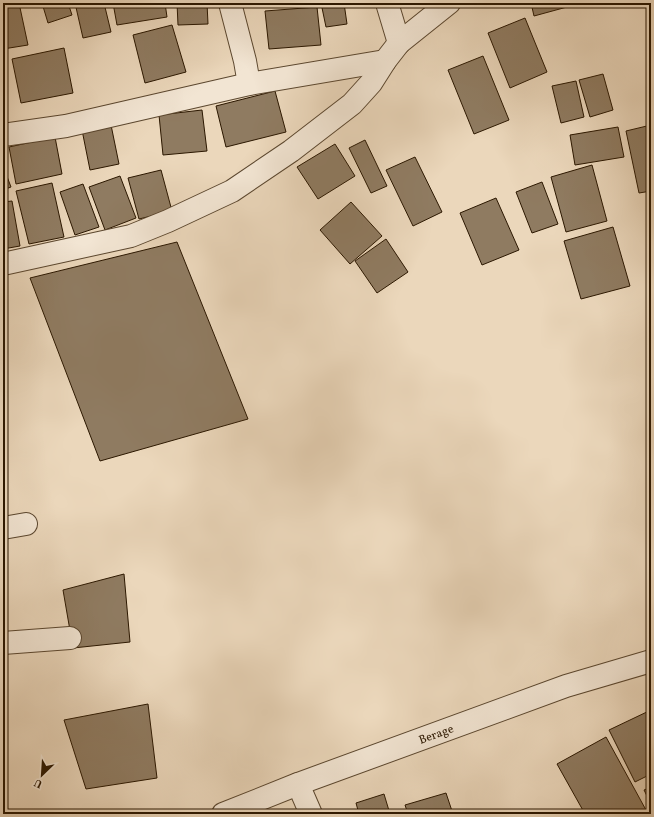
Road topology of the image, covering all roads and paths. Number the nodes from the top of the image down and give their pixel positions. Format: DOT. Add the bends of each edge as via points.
graph roads {
  1 [pos="230,3"];
  2 [pos="387,3"];
  3 [pos="449,3"];
  4 [pos="399,43"];
  5 [pos="385,61"];
  6 [pos="250,84"];
  7 [pos="3,135"];
  8 [pos="3,264"];
  9 [pos="26,524"];
  10 [pos="3,528"];
  11 [pos="70,638"];
  12 [pos="3,643"];
  13 [pos="651,661"];
  14 [pos="298,784"];
  15 [pos="223,814"];
  16 [pos="311,814"];
  1 -- 6 [label="street"];
  2 -- 4 [label="street"];
  3 -- 4 [label="street"];
  4 -- 5 [label="street"];
  5 -- 6 [label="street"];
  5 -- 8 [label="street" via="371,83 352,104 291,151 232,191 130,236"];
  6 -- 7 [label="street" via="66,126"];
  9 -- 10 [label="street"];
  11 -- 12 [label="street"];
  13 -- 14 [label="street, Berage" via="566,686"];
  14 -- 15 [label="street, Berage"];
  14 -- 16 [label="street"];
}
